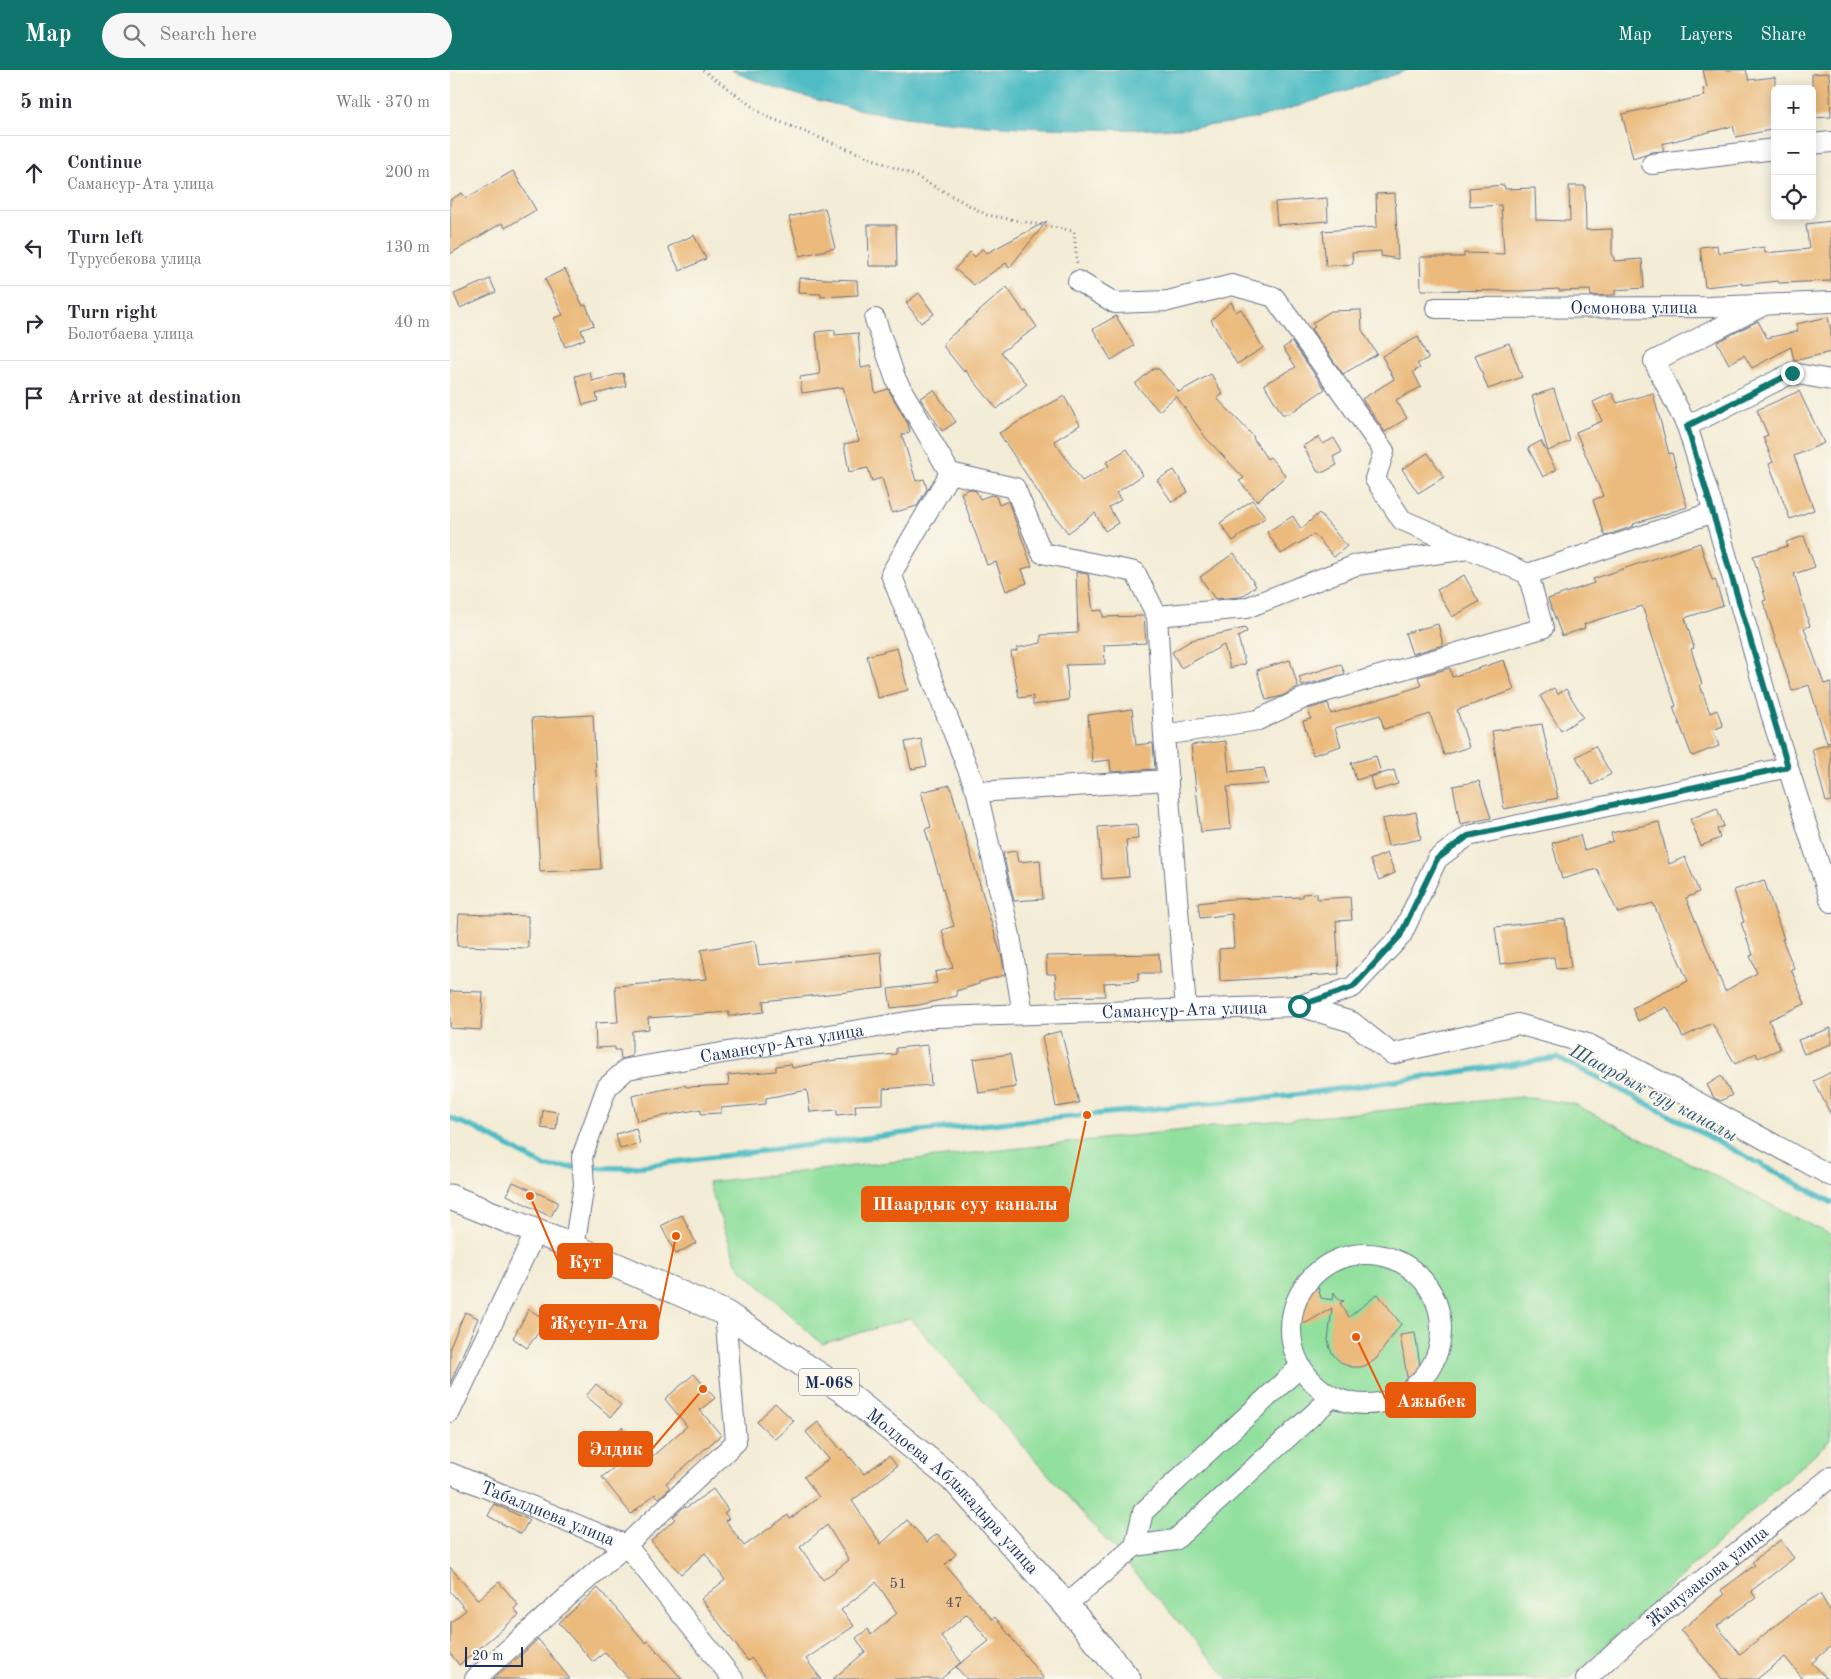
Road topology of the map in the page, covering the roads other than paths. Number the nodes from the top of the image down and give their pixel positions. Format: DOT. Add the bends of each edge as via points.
graph roads {
  1 [pos="1831,142"];
  2 [pos="1816,144"];
  3 [pos="1771,149"];
  4 [pos="1652,164"];
  5 [pos="1078,281"];
  6 [pos="1831,302"];
  7 [pos="1764,305"];
  8 [pos="1436,308"];
  9 [pos="875,319"];
  10 [pos="1831,380"];
  11 [pos="1687,426"];
  12 [pos="950,473"];
  13 [pos="1714,512"];
  14 [pos="1468,549"];
  15 [pos="1528,574"];
  16 [pos="1157,616"];
  17 [pos="1164,734"];
  18 [pos="1788,767"];
  19 [pos="1168,780"];
  20 [pos="977,792"];
  21 [pos="1831,902"];
  22 [pos="1299,1006"];
  23 [pos="1186,1009"];
  24 [pos="1023,1014"];
  25 [pos="1831,1176"];
  26 [pos="450,1197"];
  27 [pos="536,1231"];
  28 [pos="574,1247"];
  29 [pos="725,1313"];
  30 [pos="1300,1367"];
  31 [pos="1332,1397"];
  32 [pos="450,1412"];
  33 [pos="450,1472"];
  34 [pos="1831,1477"];
  35 [pos="626,1545"];
  36 [pos="1135,1546"];
  37 [pos="1066,1605"];
  38 [pos="475,1679"];
  39 [pos="733,1679"];
  40 [pos="1128,1679"];
  41 [pos="1586,1679"];
  1 -- 2 [label="street"];
  3 -- 4 [label="street"];
  5 -- 14 [label="street" via="1115,303 1168,301 1232,285 1274,297 1384,451 1376,479 1402,520"];
  6 -- 7 [label="street, Осмонова улица"];
  7 -- 8 [label="street, Осмонова улица"];
  7 -- 11 [label="street" via="1654,360"];
  9 -- 12 [label="street" via="896,380"];
  10 -- 11 [label="street" via="1792,373"];
  11 -- 13 [label="street"];
  12 -- 16 [label="street" via="1015,488 1042,553 1135,572"];
  12 -- 20 [label="street" via="891,574"];
  13 -- 15 [label="street"];
  13 -- 18 [label="street"];
  14 -- 15 [label="street"];
  14 -- 16 [label="street" via="1356,565 1246,608"];
  15 -- 17 [label="street" via="1543,628 1304,698 1258,720"];
  16 -- 17 [label="street"];
  17 -- 19 [label="street"];
  18 -- 21 [label="street"];
  18 -- 22 [label="street, Самансур-Ата улица" via="1468,836 1437,859 1400,936 1353,987"];
  19 -- 20 [label="street"];
  19 -- 23 [label="street"];
  20 -- 24 [label="street" via="1010,936"];
  22 -- 23 [label="street, Самансур-Ата улица"];
  22 -- 25 [label="street" via="1352,1022 1392,1054 1518,1024 1588,1044"];
  23 -- 24 [label="street, Самансур-Ата улица"];
  24 -- 28 [label="street, Самансур-Ата улица" via="937,1017 627,1069 607,1087 582,1157 584,1185"];
  26 -- 27 [label="main road, Молдоева Абдыкадыра улица / М-068"];
  27 -- 28 [label="main road, Молдоева Абдыкадыра улица / М-068"];
  27 -- 32 [label="street"];
  28 -- 29 [label="main road, Молдоева Абдыкадыра улица / М-068"];
  29 -- 35 [label="street" via="736,1442"];
  29 -- 37 [label="main road, Молдоева Абдыкадыра улица / М-068" via="842,1390 955,1481"];
  30 -- 31 [label="street" via="1314,1384"];
  30 -- 31 [label="street" via="1292,1347 1290,1326 1294,1304 1304,1285 1318,1270 1337,1259 1358,1253 1380,1254 1400,1261 1418,1274 1431,1291 1439,1311 1442,1332 1438,1354 1428,1373 1395,1399 1374,1405 1352,1404"];
  30 -- 36 [label="street" via="1143,1512"];
  31 -- 36 [label="street" via="1175,1540"];
  33 -- 35 [label="street, Табалдиева улица"];
  34 -- 41 [label="street, Жанузакова улица" via="1640,1630"];
  35 -- 38 [label="street"];
  35 -- 39 [label="street, Табалдиева улица"];
  36 -- 37 [label="street"];
  37 -- 40 [label="main road, Молдоева Абдыкадыра улица / М-068"];
}
